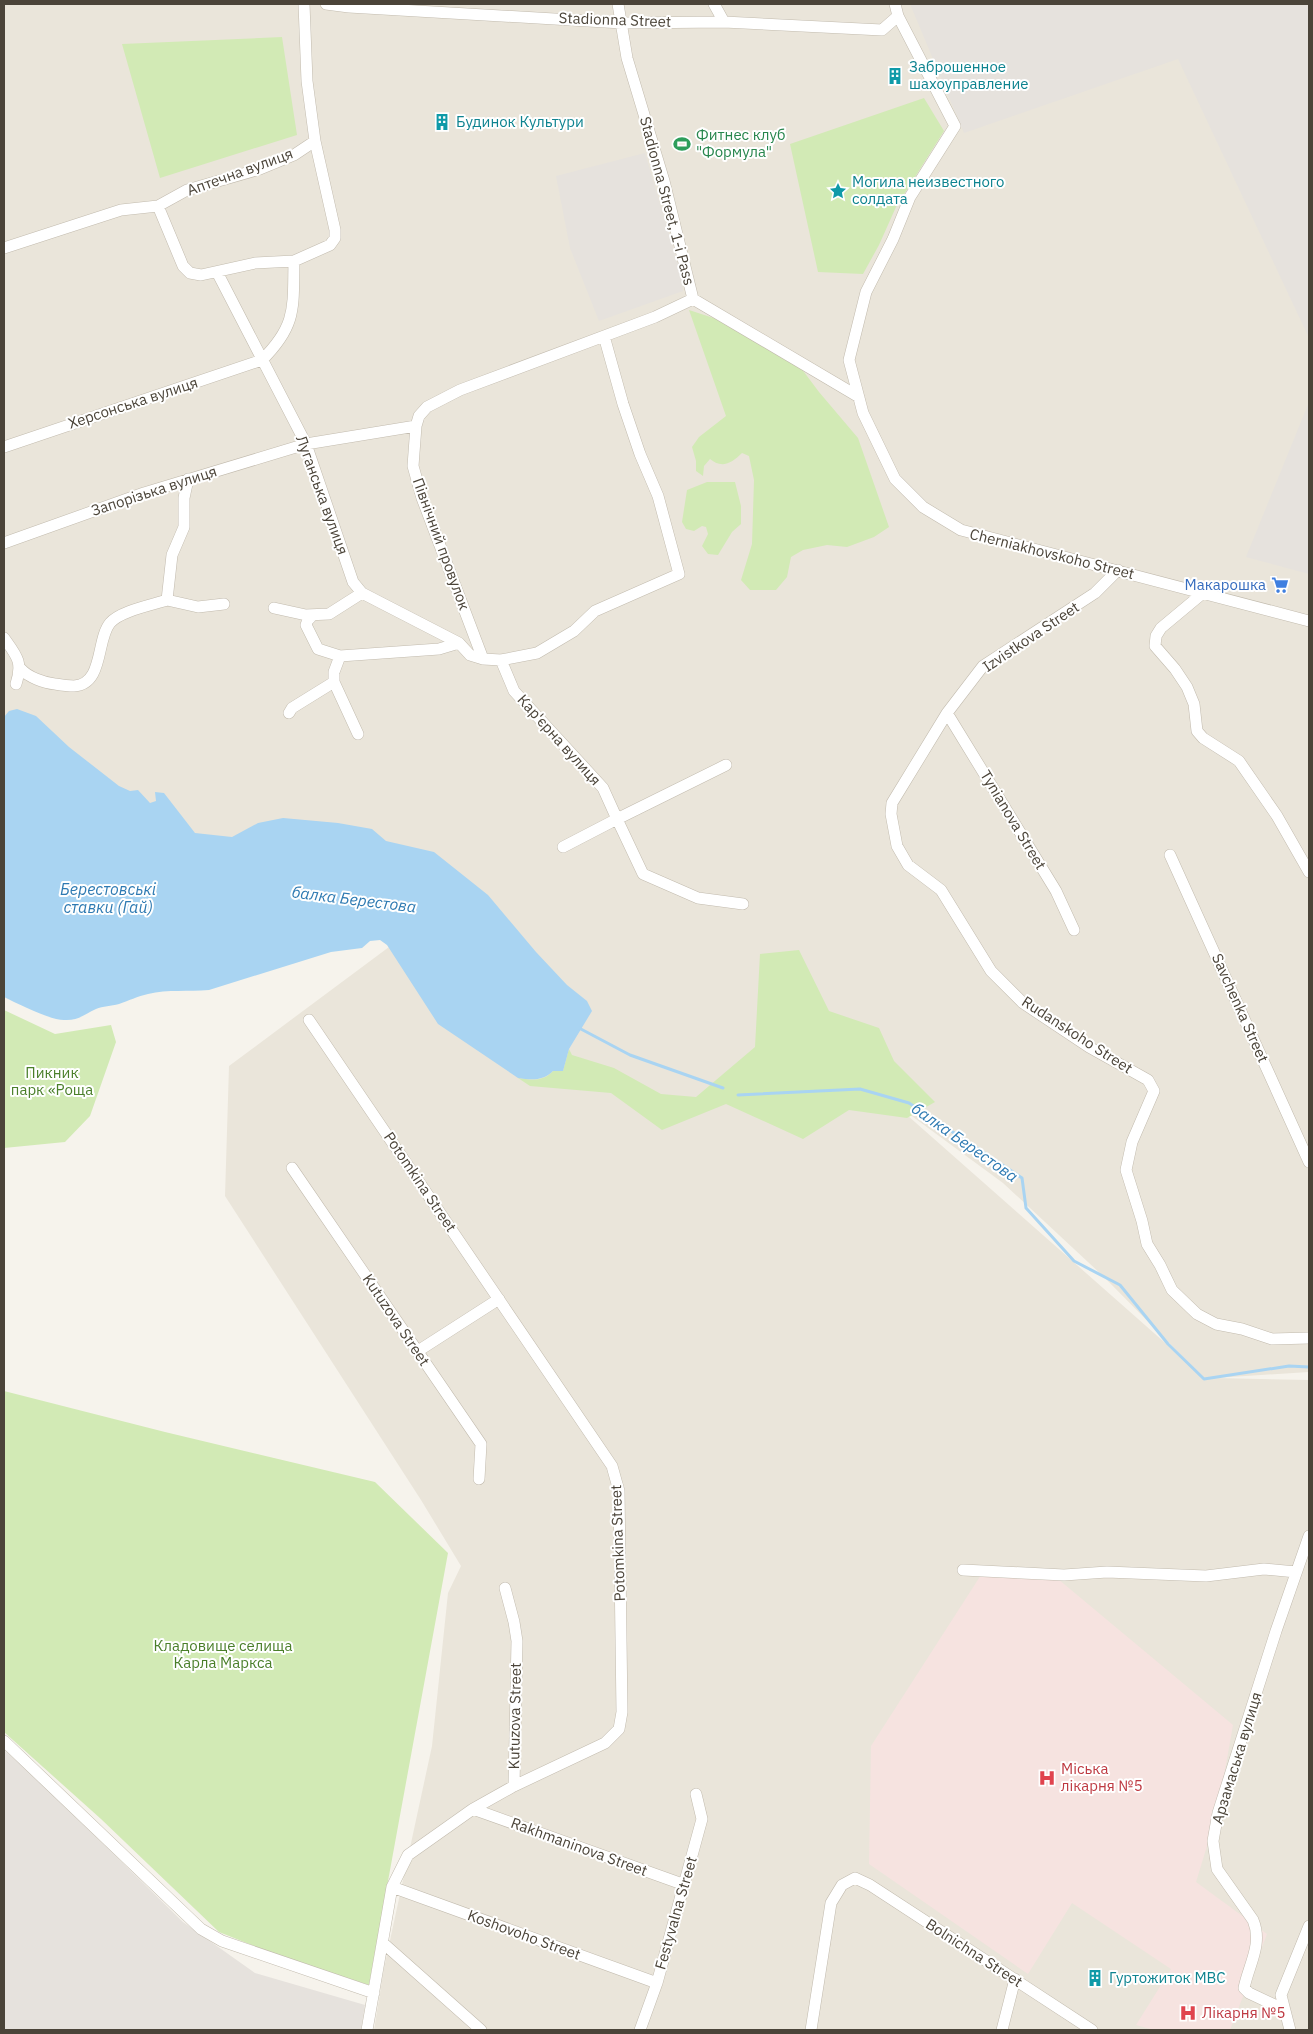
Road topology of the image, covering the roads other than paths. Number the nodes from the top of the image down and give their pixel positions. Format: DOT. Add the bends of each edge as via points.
graph roads {
  1 [pos="304,4"];
  2 [pos="326,4"];
  3 [pos="618,4"];
  4 [pos="714,4"];
  5 [pos="895,4"];
  6 [pos="348,5"];
  7 [pos="898,16"];
  8 [pos="622,22"];
  9 [pos="724,22"];
  10 [pos="315,141"];
  11 [pos="158,206"];
  12 [pos="4,248"];
  13 [pos="294,261"];
  14 [pos="217,272"];
  15 [pos="693,299"];
  16 [pos="604,336"];
  17 [pos="262,360"];
  18 [pos="859,397"];
  19 [pos="416,426"];
  20 [pos="306,444"];
  21 [pos="4,446"];
  22 [pos="188,479"];
  23 [pos="4,543"];
  24 [pos="1118,570"];
  25 [pos="362,593"];
  26 [pos="1203,593"];
  27 [pos="167,600"];
  28 [pos="224,604"];
  29 [pos="274,608"];
  30 [pos="313,615"];
  31 [pos="1309,621"];
  32 [pos="4,638"];
  33 [pos="459,643"];
  34 [pos="340,656"];
  35 [pos="483,659"];
  36 [pos="501,660"];
  37 [pos="20,669"];
  38 [pos="334,682"];
  39 [pos="16,684"];
  40 [pos="289,712"];
  41 [pos="947,713"];
  42 [pos="358,734"];
  43 [pos="726,765"];
  44 [pos="891,814"];
  45 [pos="617,819"];
  46 [pos="563,848"];
  47 [pos="1170,855"];
  48 [pos="1309,872"];
  49 [pos="743,904"];
  50 [pos="1074,930"];
  51 [pos="309,1020"];
  52 [pos="1309,1162"];
  53 [pos="292,1168"];
  54 [pos="499,1299"];
  55 [pos="1309,1338"];
  56 [pos="418,1351"];
  57 [pos="479,1478"];
  58 [pos="1309,1536"];
  59 [pos="963,1570"];
  60 [pos="1296,1572"];
  61 [pos="505,1588"];
  62 [pos="4,1741"];
  63 [pos="514,1786"];
  64 [pos="696,1794"];
  65 [pos="473,1809"];
  66 [pos="685,1885"];
  67 [pos="392,1887"];
  68 [pos="1309,1926"];
  69 [pos="382,1943"];
  70 [pos="1015,1979"];
  71 [pos="657,1983"];
  72 [pos="374,1993"];
  73 [pos="1283,2009"];
  74 [pos="367,2030"];
  75 [pos="481,2030"];
  76 [pos="640,2030"];
  77 [pos="811,2030"];
  78 [pos="1002,2030"];
  79 [pos="1092,2030"];
  80 [pos="1290,2030"];
  1 -- 10 [label="street" via="307,81"];
  2 -- 6 [label="street, Stadionna Street"];
  3 -- 8 [label="street, Stadionna Street, 1-i Pass"];
  4 -- 9 [label="street"];
  5 -- 7 [label="street"];
  6 -- 8 [label="street, Stadionna Street"];
  7 -- 9 [label="street, Stadionna Street" via="882,30"];
  7 -- 18 [label="street, Cherniakhovskoho Street" via="955,126 910,197 866,292 849,360"];
  8 -- 9 [label="street, Stadionna Street"];
  8 -- 15 [label="street, Stadionna Street, 1-i Pass" via="626,58 664,181"];
  10 -- 11 [label="street, Аптечна вулиця" via="294,155 187,190"];
  10 -- 13 [label="street" via="335,230 334,238 330,245"];
  11 -- 12 [label="street, Аптечна вулиця" via="121,210"];
  11 -- 14 [label="street" via="183,266 190,273 201,276"];
  13 -- 14 [label="street" via="255,263"];
  13 -- 17 [label="street" via="293,309 285,332"];
  14 -- 17 [label="street, Луганська вулиця"];
  15 -- 16 [label="street"];
  15 -- 18 [label="street, Stadionna Street, 1-i Pass"];
  16 -- 19 [label="street" via="460,390 428,407 419,416"];
  16 -- 36 [label="street" via="640,454 658,496 679,574 595,611 574,631 537,653"];
  17 -- 20 [label="street, Луганська вулиця"];
  17 -- 21 [label="street, Херсонська вулиця"];
  18 -- 24 [label="street, Cherniakhovskoho Street" via="895,479 923,508 961,530"];
  19 -- 20 [label="street, Запорізька вулиця"];
  19 -- 35 [label="street, Північний провулок" via="413,466 422,498"];
  20 -- 22 [label="street, Запорізька вулиця"];
  20 -- 25 [label="street, Луганська вулиця" via="353,582"];
  22 -- 23 [label="street, Запорізька вулиця"];
  22 -- 27 [label="street" via="184,527 172,555"];
  24 -- 26 [label="street, Cherniakhovskoho Street"];
  24 -- 41 [label="street, Izvistkova Street" via="1095,593 983,666"];
  25 -- 30 [label="street" via="329,614"];
  25 -- 33 [label="street"];
  26 -- 31 [label="street, Cherniakhovskoho Street"];
  26 -- 48 [label="street" via="1161,628 1155,646 1186,687 1194,704 1197,731 1239,762 1277,816"];
  27 -- 28 [label="street" via="198,607"];
  27 -- 37 [label="street" via="123,614 110,623 103,636 96,668 89,679 76,686 51,684"];
  29 -- 30 [label="street"];
  30 -- 34 [label="street" via="306,625 318,649"];
  32 -- 37 [label="street" via="17,656"];
  33 -- 34 [label="street" via="439,650"];
  33 -- 35 [label="street" via="470,655"];
  34 -- 38 [label="street"];
  35 -- 36 [label="street"];
  36 -- 45 [label="street, Кар'єрна вулиця" via="514,691 603,788"];
  37 -- 39 [label="street"];
  38 -- 40 [label="street"];
  38 -- 42 [label="street"];
  41 -- 44 [label="street, Izvistkova Street" via="892,803"];
  41 -- 50 [label="street, Tynianova Street" via="1056,891"];
  43 -- 45 [label="street"];
  44 -- 55 [label="street, Rudanskoho Street" via="897,846 908,865 941,890 991,970 1023,1003 1089,1047 1148,1080 1154,1091 1132,1142 1126,1170 1147,1244 1172,1290 1198,1314 1216,1324 1272,1339"];
  45 -- 46 [label="street"];
  45 -- 49 [label="street, Кар'єрна вулиця" via="643,874 698,898"];
  47 -- 52 [label="street, Savchenka Street"];
  51 -- 54 [label="street, Potomkina Street"];
  53 -- 56 [label="street, Kutuzova Street"];
  54 -- 56 [label="street"];
  54 -- 63 [label="street, Potomkina Street" via="612,1466 619,1491 622,1712 619,1729 605,1743"];
  56 -- 57 [label="street, Kutuzova Street" via="481,1444"];
  58 -- 60 [label="street, Арзамаська вулиця"];
  59 -- 60 [label="street" via="1064,1575 1107,1572 1206,1576 1264,1569"];
  60 -- 73 [label="street, Арзамаська вулиця" via="1218,1813 1213,1841 1217,1869 1257,1929 1258,1939 1244,1988"];
  61 -- 63 [label="street, Kutuzova Street" via="516,1641"];
  62 -- 72 [label="street" via="201,1929 222,1941"];
  63 -- 65 [label="street, Potomkina Street"];
  64 -- 66 [label="street, Festyvalna Street" via="702,1819"];
  65 -- 66 [label="street, Rakhmaninova Street"];
  65 -- 67 [label="street, Potomkina Street" via="408,1855"];
  66 -- 71 [label="street, Festyvalna Street"];
  67 -- 69 [label="street, Potomkina Street"];
  67 -- 71 [label="street, Koshovoho Street"];
  68 -- 73 [label="street" via="1281,1995"];
  69 -- 72 [label="street, Potomkina Street"];
  69 -- 75 [label="street"];
  70 -- 77 [label="street, Bolnichna Street" via="855,1878 842,1885 832,1903"];
  70 -- 78 [label="street"];
  70 -- 79 [label="street, Bolnichna Street"];
  71 -- 76 [label="street, Festyvalna Street"];
  72 -- 74 [label="street, Potomkina Street"];
  73 -- 80 [label="street"];
}
